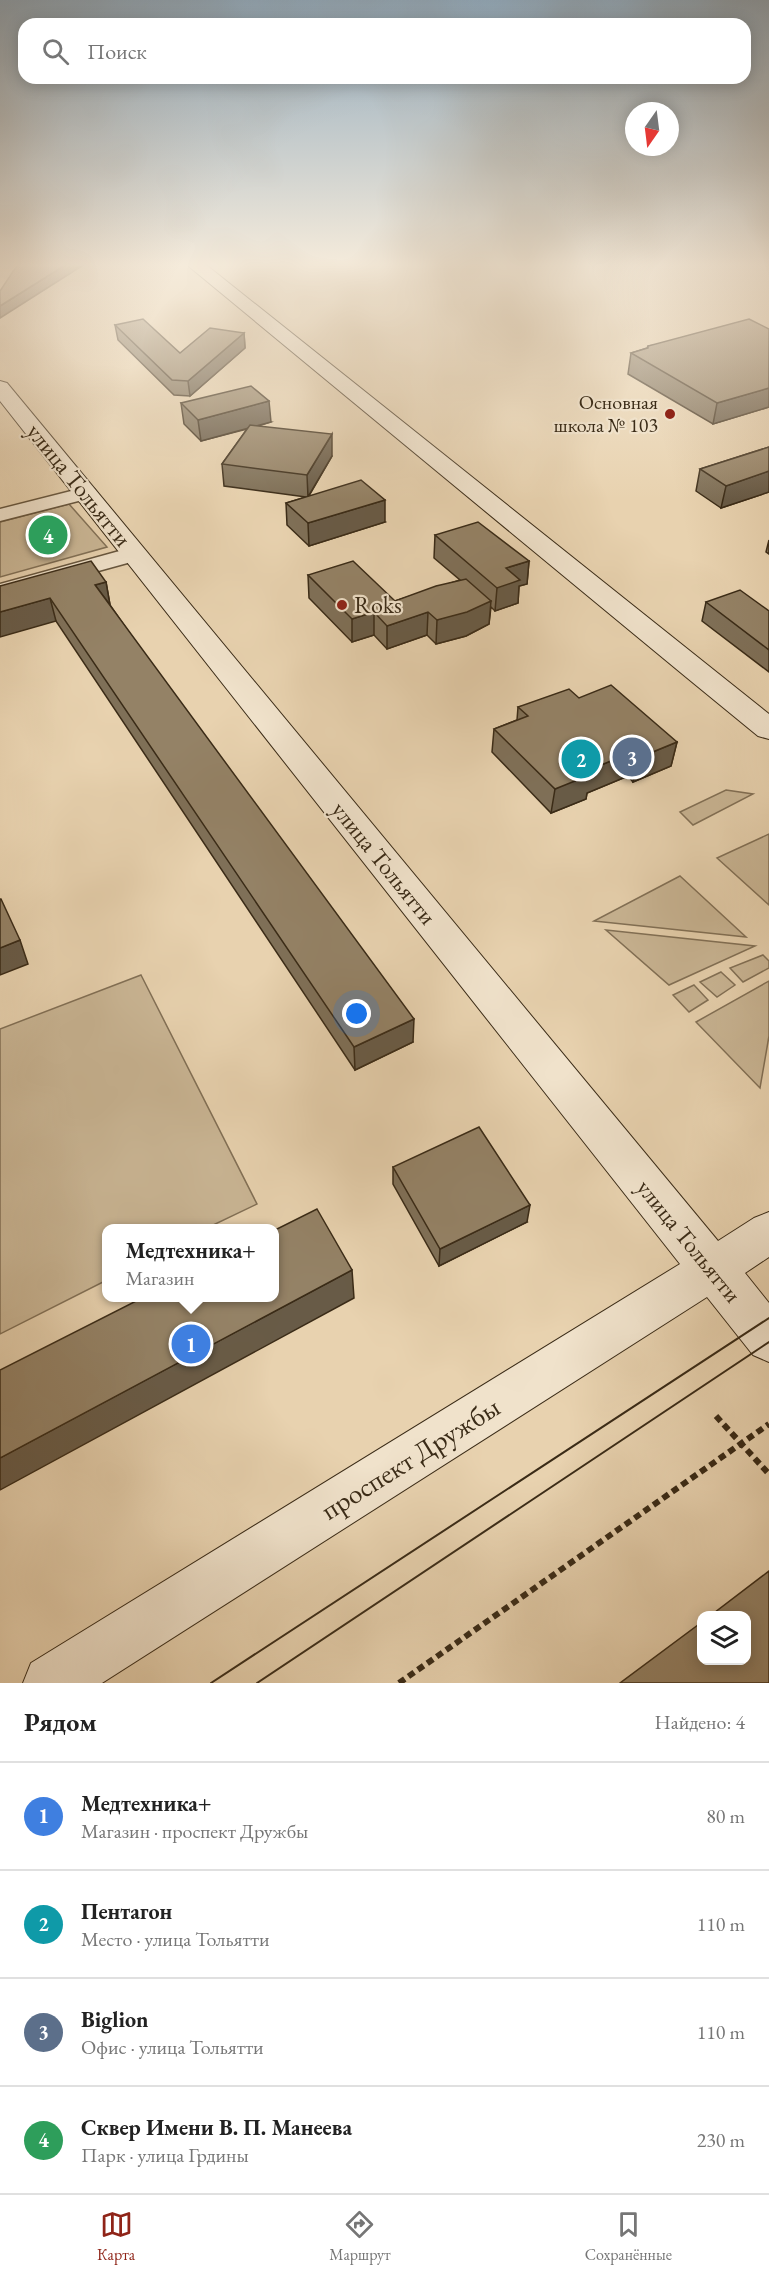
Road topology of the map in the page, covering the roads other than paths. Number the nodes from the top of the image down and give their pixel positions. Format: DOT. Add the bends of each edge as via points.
graph roads {
  1 [pos="294,343"];
  2 [pos="0,387"];
  3 [pos="87,493"];
  4 [pos="0,515"];
  5 [pos="134,554"];
  6 [pos="0,591"];
  7 [pos="769,729"];
  8 [pos="769,1233"];
  9 [pos="711,1270"];
  10 [pos="769,1339"];
  11 [pos="51,1683"];
  1 -- 7 [label="street" via="573,574"];
  2 -- 3 [label="street, улица Тольятти"];
  3 -- 4 [label="street"];
  3 -- 5 [label="street, улица Тольятти"];
  5 -- 6 [label="street"];
  5 -- 9 [label="street, улица Тольятти"];
  8 -- 9 [label="street, проспект Дружбы"];
  9 -- 10 [label="street, улица Тольятти"];
  9 -- 11 [label="street, проспект Дружбы"];
}
